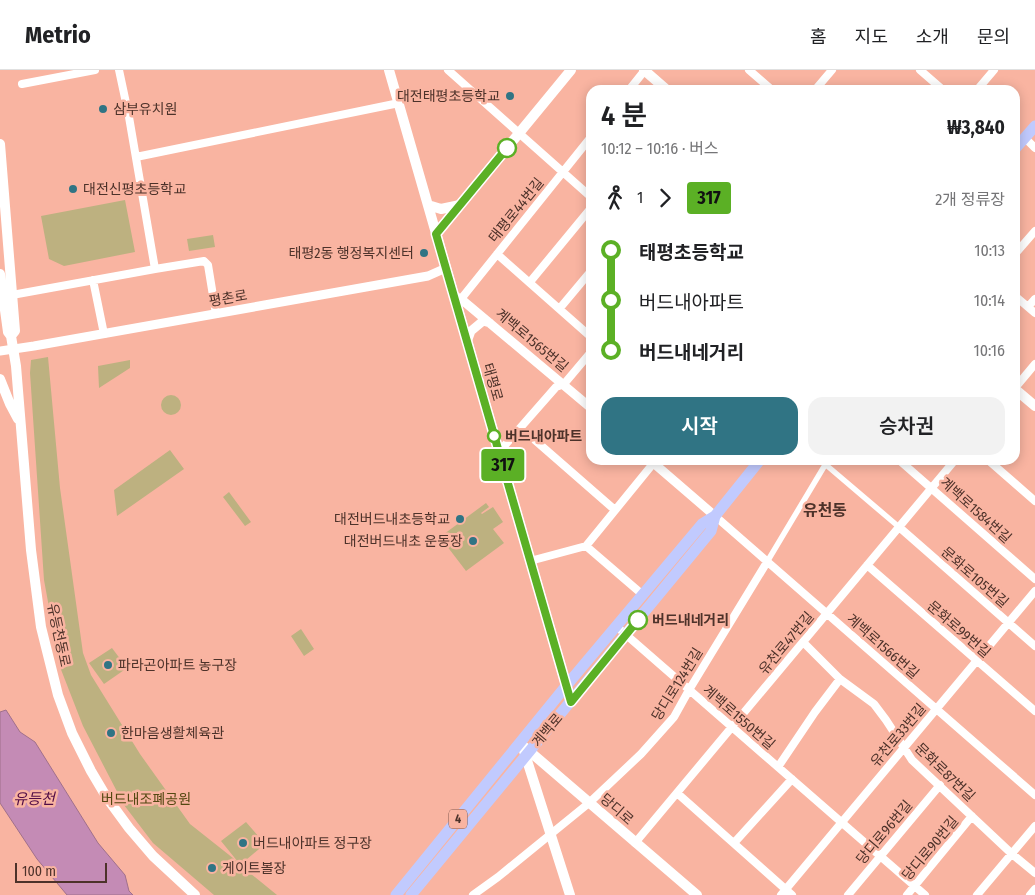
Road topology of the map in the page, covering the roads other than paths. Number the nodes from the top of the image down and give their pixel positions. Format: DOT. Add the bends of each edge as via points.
graph roads {
  1 [pos="95,70"];
  2 [pos="120,70"];
  3 [pos="389,70"];
  4 [pos="448,70"];
  5 [pos="571,70"];
  6 [pos="644,70"];
  7 [pos="749,70"];
  8 [pos="832,70"];
  9 [pos="920,70"];
  10 [pos="994,70"];
  11 [pos="22,84"];
  12 [pos="633,85"];
  13 [pos="661,85"];
  14 [pos="766,85"];
  15 [pos="819,85"];
  16 [pos="937,85"];
  17 [pos="981,85"];
  18 [pos="399,103"];
  19 [pos="1035,126"];
  20 [pos="520,132"];
  21 [pos="1025,138"];
  22 [pos="586,143"];
  23 [pos="0,144"];
  24 [pos="1020,144"];
  25 [pos="1035,148"];
  26 [pos="136,157"];
  27 [pos="562,172"];
  28 [pos="586,194"];
  29 [pos="428,205"];
  30 [pos="460,205"];
  31 [pos="586,214"];
  32 [pos="1035,231"];
  33 [pos="436,234"];
  34 [pos="1020,248"];
  35 [pos="497,254"];
  36 [pos="446,268"];
  37 [pos="155,269"];
  38 [pos="0,274"];
  39 [pos="586,277"];
  40 [pos="94,280"];
  41 [pos="530,282"];
  42 [pos="12,295"];
  43 [pos="458,297"];
  44 [pos="1035,298"];
  45 [pos="1020,300"];
  46 [pos="1028,307"];
  47 [pos="560,308"];
  48 [pos="1035,313"];
  49 [pos="216,314"];
  50 [pos="491,324"];
  51 [pos="586,332"];
  52 [pos="104,334"];
  53 [pos="11,336"];
  54 [pos="468,342"];
  55 [pos="14,350"];
  56 [pos="0,351"];
  57 [pos="586,358"];
  58 [pos="1035,364"];
  59 [pos="0,379"];
  60 [pos="1020,382"];
  61 [pos="564,384"];
  62 [pos="1020,392"];
  63 [pos="586,404"];
  64 [pos="1035,406"];
  65 [pos="20,422"];
  66 [pos="522,428"];
  67 [pos="499,452"];
  68 [pos="650,465"];
  69 [pos="658,465"];
  70 [pos="756,465"];
  71 [pos="824,465"];
  72 [pos="829,465"];
  73 [pos="905,465"];
  74 [pos="951,465"];
  75 [pos="994,465"];
  76 [pos="932,487"];
  77 [pos="1035,501"];
  78 [pos="615,510"];
  79 [pos="715,516"];
  80 [pos="899,527"];
  81 [pos="586,546"];
  82 [pos="530,561"];
  83 [pos="767,562"];
  84 [pos="867,565"];
  85 [pos="1035,579"];
  86 [pos="1035,591"];
  87 [pos="643,595"];
  88 [pos="826,614"];
  89 [pos="1008,623"];
  90 [pos="616,626"];
  91 [pos="625,635"];
  92 [pos="803,642"];
  93 [pos="1035,646"];
  94 [pos="977,661"];
  95 [pos="840,680"];
  96 [pos="566,686"];
  97 [pos="689,690"];
  98 [pos="571,702"];
  99 [pos="936,709"];
  100 [pos="1035,711"];
  101 [pos="732,727"];
  102 [pos="903,748"];
  103 [pos="525,750"];
  104 [pos="778,767"];
  105 [pos="792,779"];
  106 [pos="940,785"];
  107 [pos="677,793"];
  108 [pos="1035,795"];
  109 [pos="589,803"];
  110 [pos="972,816"];
  111 [pos="842,822"];
  112 [pos="1035,826"];
  113 [pos="551,834"];
  114 [pos="635,843"];
  115 [pos="734,844"];
  116 [pos="1012,854"];
  117 [pos="880,856"];
  118 [pos="1035,874"];
  119 [pos="914,886"];
  120 [pos="1035,889"];
  121 [pos="783,892"];
  122 [pos="195,895"];
  123 [pos="396,895"];
  124 [pos="411,895"];
  125 [pos="473,895"];
  126 [pos="570,895"];
  127 [pos="697,895"];
  128 [pos="792,895"];
  129 [pos="848,895"];
  130 [pos="907,895"];
  131 [pos="925,895"];
  132 [pos="977,895"];
  133 [pos="1030,895"];
  1 -- 11 [label="street"];
  2 -- 26 [label="street"];
  3 -- 18 [label="main road, 태평로"];
  4 -- 20 [label="street"];
  5 -- 20 [label="main road"];
  6 -- 12 [label="street"];
  6 -- 13 [label="main road"];
  7 -- 14 [label="street"];
  8 -- 15 [label="street"];
  9 -- 16 [label="street"];
  10 -- 17 [label="street"];
  18 -- 26 [label="street"];
  18 -- 29 [label="main road, 태평로"];
  19 -- 21 [label="main road"];
  20 -- 27 [label="street"];
  20 -- 30 [label="main road"];
  21 -- 24 [label="main road"];
  21 -- 25 [label="street"];
  22 -- 27 [label="street, 태평로44번길"];
  23 -- 42 [label="main road, 유등천동로"];
  26 -- 37 [label="street"];
  27 -- 28 [label="street"];
  27 -- 35 [label="street, 태평로44번길"];
  29 -- 30 [label="main road" via="441,209"];
  29 -- 33 [label="main road, 태평로"];
  30 -- 33 [label="main road"];
  31 -- 41 [label="street"];
  32 -- 34 [label="street"];
  33 -- 36 [label="main road, 태평로"];
  35 -- 41 [label="street"];
  35 -- 43 [label="street, 태평로44번길"];
  36 -- 43 [label="main road, 태평로"];
  36 -- 49 [label="street, 평촌로" via="428,276"];
  37 -- 40 [label="street"];
  37 -- 49 [label="street" via="204,261 208,265"];
  38 -- 53 [label="main road, 유등천동로"];
  39 -- 47 [label="street"];
  40 -- 42 [label="street"];
  40 -- 52 [label="street"];
  41 -- 47 [label="street"];
  42 -- 53 [label="main road, 유등천동로" via="15,330"];
  43 -- 50 [label="street, 계백로1565번길"];
  43 -- 54 [label="main road, 태평로"];
  44 -- 46 [label="street"];
  45 -- 46 [label="street"];
  46 -- 48 [label="street"];
  47 -- 51 [label="street"];
  49 -- 52 [label="street, 평촌로"];
  50 -- 54 [label="street" via="483,321 471,331"];
  50 -- 61 [label="street, 계백로1565번길"];
  52 -- 55 [label="street, 평촌로"];
  53 -- 55 [label="main road, 유등천동로"];
  54 -- 67 [label="main road, 태평로"];
  55 -- 56 [label="street, 평촌로"];
  55 -- 65 [label="main road, 유등천동로"];
  57 -- 61 [label="street"];
  58 -- 60 [label="street"];
  59 -- 65 [label="main road"];
  61 -- 63 [label="street, 계백로1565번길"];
  61 -- 66 [label="street" via="556,387"];
  62 -- 64 [label="main road"];
  65 -- 122 [label="main road, 유등천동로" via="30,550 41,627 58,695 72,733 91,772 129,828 153,856"];
  66 -- 67 [label="street"];
  66 -- 78 [label="street"];
  67 -- 82 [label="main road, 태평로"];
  68 -- 78 [label="street"];
  69 -- 79 [label="street"];
  70 -- 79 [label="main road, 계백로 / 4"];
  71 -- 83 [label="street"];
  72 -- 80 [label="street"];
  73 -- 76 [label="street, 계백로1584번길"];
  74 -- 76 [label="street, 유천로47번길"];
  75 -- 77 [label="street"];
  76 -- 80 [label="street, 유천로47번길"];
  76 -- 85 [label="street, 계백로1584번길"];
  78 -- 81 [label="street"];
  79 -- 83 [label="street, 계백로1566번길"];
  79 -- 87 [label="main road, 계백로 / 4" via="702,524"];
  79 -- 91 [label="main road, 계백로 / 4" via="711,531"];
  80 -- 84 [label="street, 유천로47번길"];
  80 -- 89 [label="street, 문화로105번길"];
  81 -- 82 [label="street"];
  81 -- 87 [label="street"];
  82 -- 96 [label="main road, 태평로"];
  83 -- 88 [label="street, 계백로1566번길"];
  83 -- 97 [label="street, 당디로124번길"];
  84 -- 88 [label="street, 유천로47번길"];
  84 -- 94 [label="street, 문화로99번길"];
  86 -- 89 [label="street, 유천로33번길"];
  87 -- 90 [label="main road, 계백로 / 4"];
  88 -- 92 [label="street, 유천로47번길"];
  88 -- 99 [label="street, 계백로1566번길"];
  89 -- 93 [label="street, 문화로105번길"];
  89 -- 94 [label="street, 유천로33번길"];
  90 -- 91 [label="street, 계백로1550번길"];
  90 -- 96 [label="main road, 계백로 / 4"];
  91 -- 97 [label="street, 계백로1550번길"];
  91 -- 98 [label="main road, 계백로 / 4"];
  92 -- 95 [label="street, 문화로87번길"];
  92 -- 101 [label="street, 유천로47번길"];
  94 -- 99 [label="street, 유천로33번길"];
  94 -- 100 [label="street, 문화로99번길"];
  95 -- 102 [label="street, 문화로87번길" via="874,704"];
  95 -- 104 [label="street, 계백로1550번길"];
  96 -- 98 [label="main road, 태평로"];
  96 -- 103 [label="main road, 계백로 / 4"];
  97 -- 101 [label="street, 계백로1550번길"];
  97 -- 109 [label="street, 당디로124번길" via="674,717 648,747"];
  98 -- 103 [label="main road, 계백로 / 4"];
  99 -- 102 [label="street, 유천로33번길"];
  99 -- 108 [label="street, 계백로1566번길"];
  101 -- 104 [label="street, 계백로1550번길"];
  101 -- 107 [label="street, 유천로47번길"];
  102 -- 106 [label="street, 문화로87번길"];
  102 -- 111 [label="street, 유천로33번길"];
  103 -- 109 [label="main road, 당디로"];
  103 -- 113 [label="main road"];
  103 -- 123 [label="main road, 계백로 / 4"];
  103 -- 124 [label="main road, 계백로 / 4"];
  104 -- 105 [label="street, 계백로1550번길"];
  105 -- 111 [label="street, 계백로1550번길"];
  105 -- 115 [label="street"];
  106 -- 110 [label="street, 문화로87번길"];
  106 -- 117 [label="street, 당디로96번길"];
  107 -- 114 [label="street, 유천로47번길"];
  107 -- 115 [label="street"];
  109 -- 113 [label="street, 당디로124번길"];
  109 -- 114 [label="main road, 당디로"];
  110 -- 116 [label="street, 문화로87번길"];
  110 -- 119 [label="street, 당디로90번길"];
  111 -- 117 [label="street, 계백로1550번길"];
  111 -- 121 [label="street, 유천로33번길"];
  112 -- 116 [label="street"];
  113 -- 125 [label="street, 당디로124번길"];
  113 -- 126 [label="main road"];
  114 -- 127 [label="main road, 당디로"];
  115 -- 121 [label="street"];
  116 -- 118 [label="street, 문화로87번길"];
  116 -- 132 [label="street"];
  117 -- 119 [label="street, 계백로1550번길"];
  117 -- 129 [label="street, 당디로96번길"];
  119 -- 130 [label="street, 당디로90번길"];
  119 -- 131 [label="street, 계백로1550번길"];
  120 -- 133 [label="street"];
  121 -- 128 [label="street"];
}
